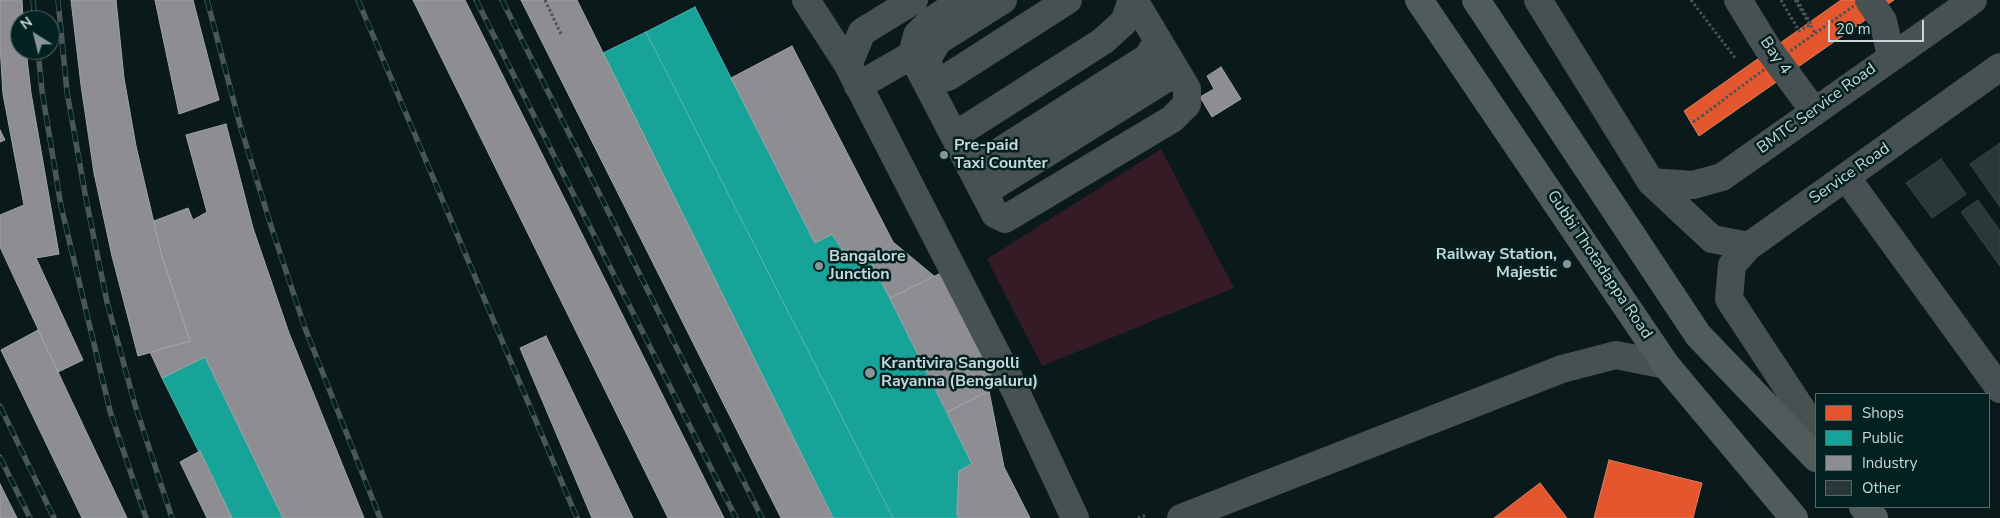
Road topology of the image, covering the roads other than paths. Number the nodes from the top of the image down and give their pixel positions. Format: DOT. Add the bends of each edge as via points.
graph roads {
  1 [pos="806,0"];
  2 [pos="914,0"];
  3 [pos="963,0"];
  4 [pos="1003,0"];
  5 [pos="1068,0"];
  6 [pos="1133,0"];
  7 [pos="1419,0"];
  8 [pos="1476,0"];
  9 [pos="1538,0"];
  10 [pos="1738,0"];
  11 [pos="1870,0"];
  12 [pos="1973,0"];
  13 [pos="1158,40"];
  14 [pos="912,55"];
  15 [pos="1891,56"];
  16 [pos="1173,66"];
  17 [pos="2000,67"];
  18 [pos="853,76"];
  19 [pos="1814,111"];
  20 [pos="954,136"];
  21 [pos="1846,177"];
  22 [pos="978,181"];
  23 [pos="1651,182"];
  24 [pos="1749,246"];
  25 [pos="1666,365"];
  26 [pos="2000,389"];
  27 [pos="1815,429"];
  28 [pos="1815,457"];
  29 [pos="1865,508"];
  30 [pos="1212,512"];
  31 [pos="1075,518"];
  32 [pos="1181,518"];
  33 [pos="1794,518"];
  34 [pos="1876,518"];
  1 -- 18 [label="lane"];
  2 -- 18 [label="lane" via="862,32"];
  3 -- 14 [label="lane" via="931,21 917,35"];
  4 -- 5 [label="lane" via="938,41 927,59 933,78 948,77"];
  6 -- 13 [label="lane"];
  6 -- 20 [label="lane" via="1124,22 1103,41"];
  7 -- 25 [label="main road, Gubbi Thotadappa Road"];
  8 -- 28 [label="main road" via="1698,335"];
  9 -- 23 [label="lane"];
  10 -- 19 [label="lane, Bay 4"];
  11 -- 15 [label="lane" via="1883,21"];
  12 -- 15 [label="lane, BMTC Service Road"];
  13 -- 16 [label="lane"];
  13 -- 22 [label="lane" via="1148,57"];
  14 -- 18 [label="lane"];
  14 -- 20 [label="lane"];
  15 -- 19 [label="lane, BMTC Service Road"];
  16 -- 22 [label="lane" via="1165,79"];
  16 -- 22 [label="lane" via="1187,89 1186,104 1172,119 1005,219 995,214"];
  17 -- 21 [label="lane, Service Road"];
  18 -- 31 [label="lane" via="1015,390"];
  19 -- 23 [label="lane, BMTC Service Road" via="1722,177 1693,185"];
  20 -- 22 [label="lane"];
  21 -- 24 [label="lane, Service Road"];
  21 -- 26 [label="lane"];
  23 -- 24 [label="lane" via="1712,239"];
  24 -- 27 [label="lane, Service Road" via="1732,265 1729,299"];
  25 -- 30 [label="lane" via="1616,355 1562,368"];
  25 -- 33 [label="main road, Gubbi Thotadappa Road"];
  29 -- 34 [label="main road"];
  30 -- 32 [label="lane"];
}
